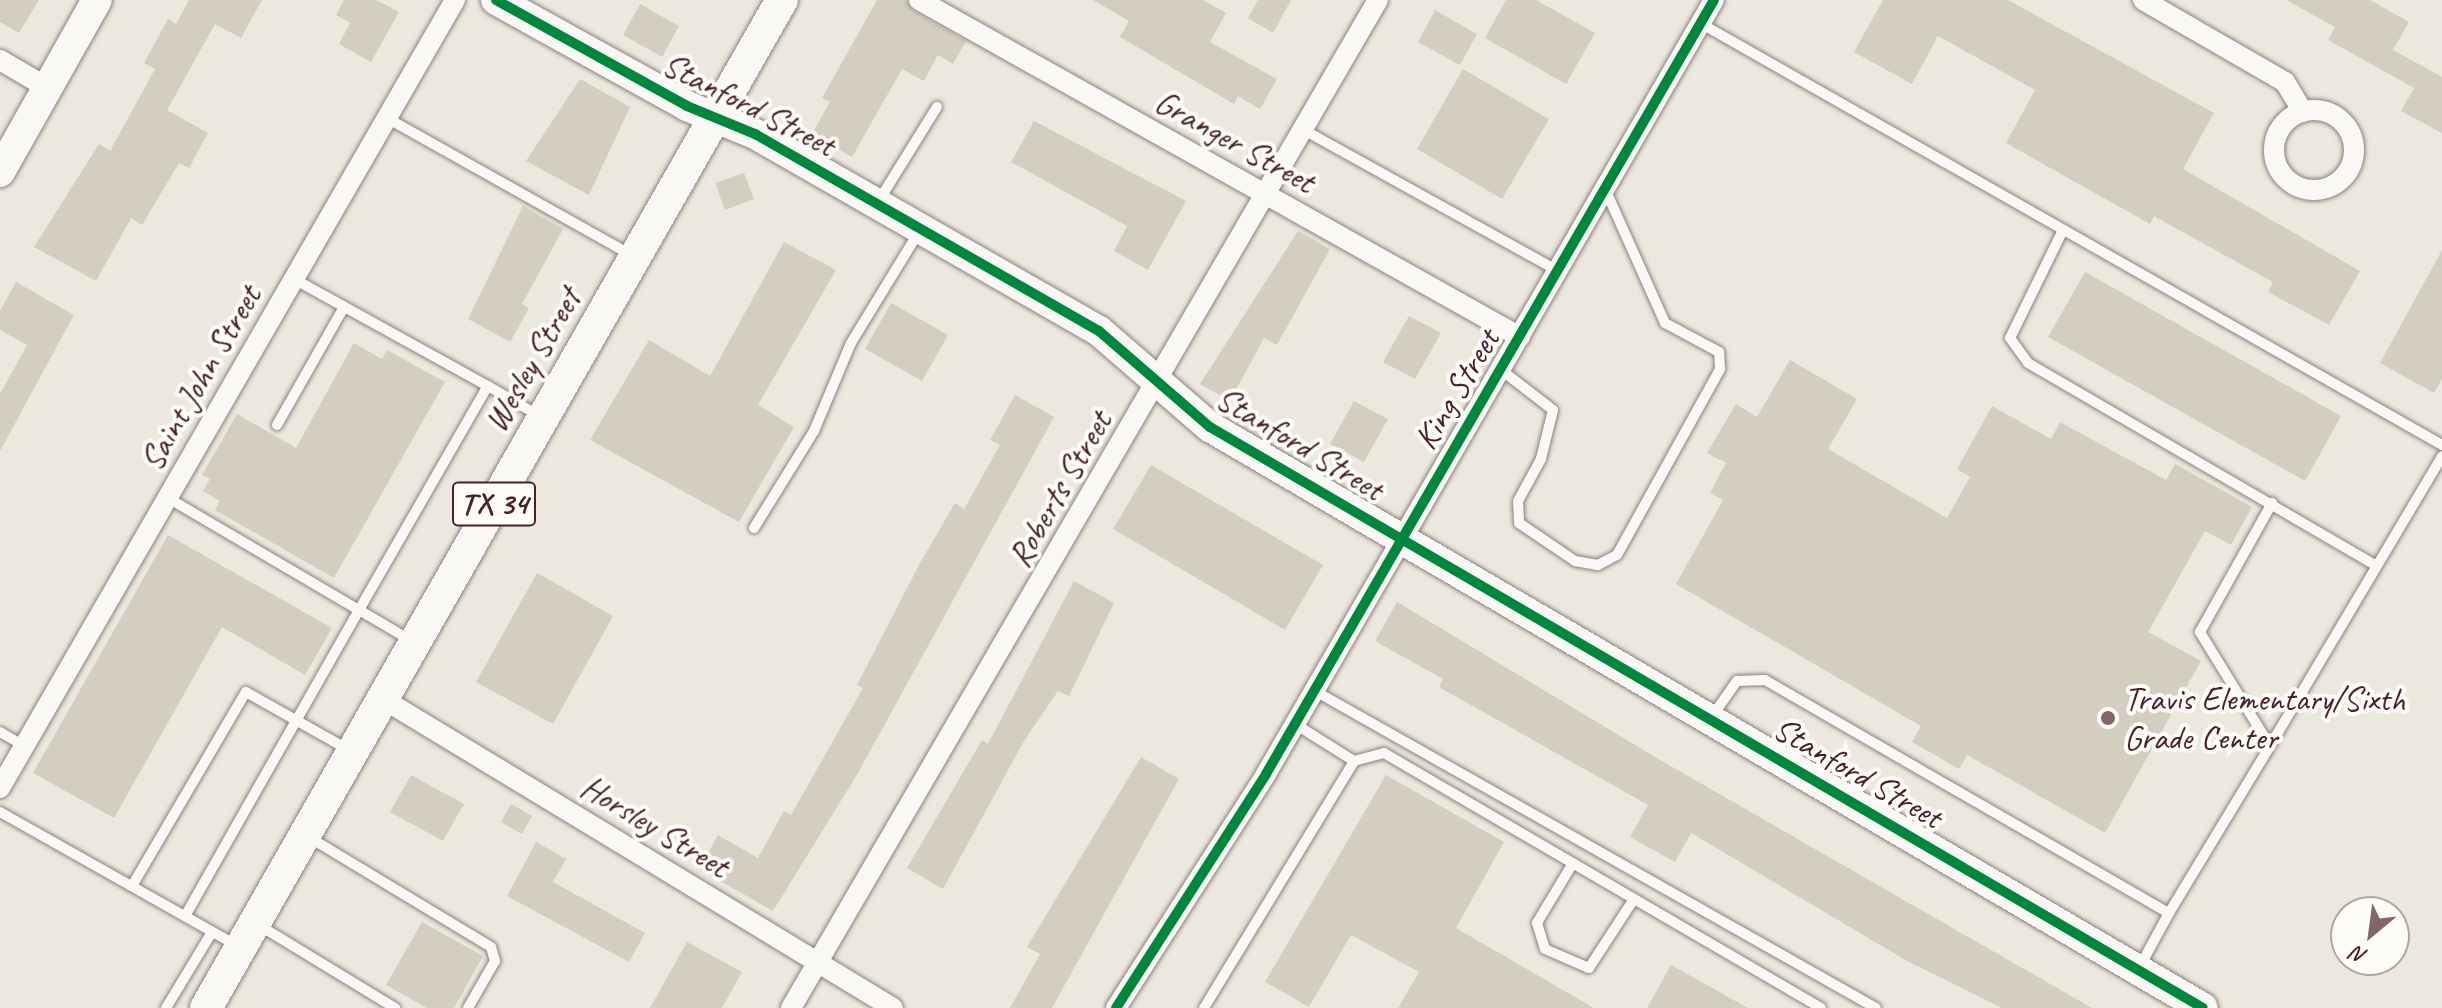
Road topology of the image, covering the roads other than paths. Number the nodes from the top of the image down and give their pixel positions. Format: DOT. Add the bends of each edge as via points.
graph roads {
  1 [pos="97,0"];
  2 [pos="455,0"];
  3 [pos="496,0"];
  4 [pos="782,0"];
  5 [pos="919,0"];
  6 [pos="1378,0"];
  7 [pos="1714,0"];
  8 [pos="2143,0"];
  9 [pos="1700,23"];
  10 [pos="0,60"];
  11 [pos="48,88"];
  12 [pos="937,107"];
  13 [pos="2303,112"];
  14 [pos="387,118"];
  15 [pos="716,119"];
  16 [pos="1304,130"];
  17 [pos="0,172"];
  18 [pos="1605,189"];
  19 [pos="1267,196"];
  20 [pos="877,204"];
  21 [pos="921,229"];
  22 [pos="2063,230"];
  23 [pos="635,257"];
  24 [pos="1558,271"];
  25 [pos="294,279"];
  26 [pos="344,307"];
  27 [pos="1520,337"];
  28 [pos="1500,369"];
  29 [pos="1157,381"];
  30 [pos="488,386"];
  31 [pos="543,418"];
  32 [pos="277,425"];
  33 [pos="2442,445"];
  34 [pos="2442,456"];
  35 [pos="168,498"];
  36 [pos="2272,503"];
  37 [pos="754,528"];
  38 [pos="1401,536"];
  39 [pos="2374,564"];
  40 [pos="359,610"];
  41 [pos="415,643"];
  42 [pos="1315,691"];
  43 [pos="383,699"];
  44 [pos="1711,718"];
  45 [pos="299,721"];
  46 [pos="1295,724"];
  47 [pos="0,732"];
  48 [pos="24,746"];
  49 [pos="2270,746"];
  50 [pos="353,752"];
  51 [pos="1354,761"];
  52 [pos="0,788"];
  53 [pos="0,812"];
  54 [pos="305,835"];
  55 [pos="1573,863"];
  56 [pos="132,886"];
  57 [pos="1634,899"];
  58 [pos="2169,913"];
  59 [pos="185,916"];
  60 [pos="212,932"];
  61 [pos="248,935"];
  62 [pos="817,962"];
  63 [pos="2138,970"];
  64 [pos="166,1008"];
  65 [pos="206,1008"];
  66 [pos="395,1008"];
  67 [pos="468,1008"];
  68 [pos="791,1008"];
  69 [pos="893,1008"];
  70 [pos="1116,1008"];
  71 [pos="1204,1008"];
  72 [pos="1821,1008"];
  73 [pos="1876,1008"];
  74 [pos="2203,1008"];
  1 -- 11 [label="street"];
  2 -- 14 [label="street, Saint John Street"];
  3 -- 15 [label="street, Stanford Street"];
  4 -- 15 [label="main road, Wesley Street / TX 34"];
  5 -- 19 [label="street, Granger Street"];
  6 -- 16 [label="street, Roberts Street"];
  7 -- 9 [label="street, King Street"];
  8 -- 13 [label="street" via="2285,82"];
  9 -- 18 [label="street, King Street"];
  9 -- 22 [label="lane"];
  10 -- 11 [label="street"];
  11 -- 17 [label="street"];
  12 -- 20 [label="lane"];
  14 -- 23 [label="lane"];
  14 -- 25 [label="street, Saint John Street"];
  15 -- 20 [label="street, Stanford Street"];
  15 -- 23 [label="main road, Wesley Street / TX 34"];
  16 -- 19 [label="street, Roberts Street"];
  16 -- 24 [label="lane"];
  18 -- 24 [label="street, King Street"];
  18 -- 28 [label="lane" via="1665,323 1719,352 1720,369 1617,555 1598,565 1575,561 1519,523 1518,501 1541,459 1553,410"];
  19 -- 27 [label="street, Granger Street"];
  19 -- 29 [label="street, Roberts Street"];
  20 -- 21 [label="street, Stanford Street"];
  21 -- 29 [label="street, Stanford Street" via="1099,331"];
  21 -- 37 [label="lane" via="851,343 814,431"];
  22 -- 33 [label="lane"];
  22 -- 36 [label="lane" via="2010,338 2028,363"];
  23 -- 31 [label="main road, Wesley Street / TX 34"];
  24 -- 27 [label="street, King Street"];
  25 -- 26 [label="lane"];
  25 -- 35 [label="street, Saint John Street"];
  26 -- 30 [label="lane"];
  26 -- 32 [label="lane"];
  27 -- 28 [label="street, King Street"];
  28 -- 38 [label="street, King Street"];
  29 -- 38 [label="street, Stanford Street" via="1210,427"];
  29 -- 62 [label="street, Roberts Street"];
  30 -- 31 [label="lane"];
  30 -- 40 [label="lane"];
  31 -- 41 [label="main road, Wesley Street / TX 34"];
  34 -- 39 [label="lane"];
  35 -- 40 [label="lane"];
  35 -- 48 [label="street, Saint John Street"];
  36 -- 39 [label="lane"];
  36 -- 49 [label="lane" via="2200,632"];
  38 -- 42 [label="street, King Street"];
  38 -- 44 [label="street, Stanford Street"];
  39 -- 49 [label="lane"];
  40 -- 41 [label="lane"];
  40 -- 45 [label="lane"];
  41 -- 43 [label="main road, Wesley Street / TX 34"];
  42 -- 46 [label="street, King Street"];
  42 -- 73 [label="lane"];
  43 -- 50 [label="main road, Wesley Street / TX 34"];
  43 -- 62 [label="street, Horsley Street"];
  44 -- 58 [label="lane" via="1737,681 1765,680"];
  44 -- 63 [label="street, Stanford Street"];
  45 -- 50 [label="lane"];
  45 -- 56 [label="lane" via="246,692"];
  45 -- 59 [label="lane"];
  46 -- 51 [label="lane"];
  46 -- 70 [label="street, King Street"];
  47 -- 48 [label="lane"];
  48 -- 52 [label="street, Saint John Street"];
  49 -- 58 [label="lane"];
  50 -- 54 [label="main road, Wesley Street / TX 34"];
  51 -- 55 [label="lane" via="1384,753"];
  51 -- 71 [label="lane"];
  53 -- 56 [label="lane"];
  54 -- 61 [label="main road, Wesley Street / TX 34"];
  54 -- 67 [label="lane" via="491,947 495,961"];
  55 -- 57 [label="lane"];
  55 -- 57 [label="lane" via="1537,923 1545,949 1589,968"];
  56 -- 59 [label="lane"];
  57 -- 72 [label="lane"];
  58 -- 63 [label="lane"];
  59 -- 60 [label="lane"];
  60 -- 61 [label="lane"];
  60 -- 64 [label="lane"];
  61 -- 65 [label="main road, Wesley Street / TX 34"];
  61 -- 66 [label="lane"];
  62 -- 68 [label="street, Roberts Street"];
  62 -- 69 [label="street, Horsley Street"];
  63 -- 74 [label="street, Stanford Street"];
}
